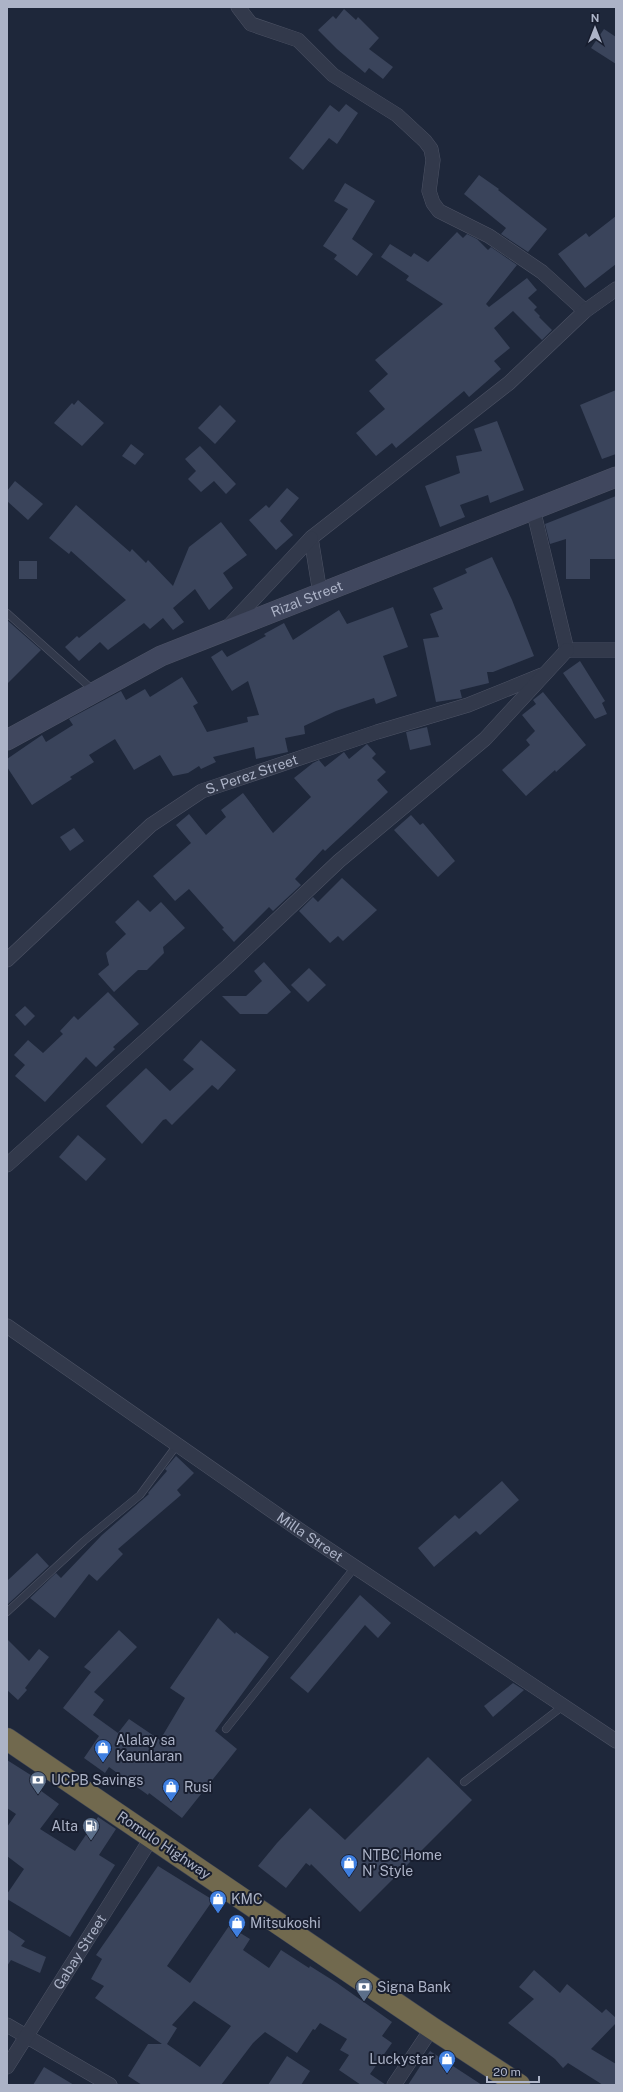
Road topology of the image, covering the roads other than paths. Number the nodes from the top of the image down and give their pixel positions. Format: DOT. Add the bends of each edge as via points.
graph roads {
  1 [pos="238,7"];
  2 [pos="616,289"];
  3 [pos="585,311"];
  4 [pos="616,476"];
  5 [pos="533,509"];
  6 [pos="311,538"];
  7 [pos="320,593"];
  8 [pos="7,613"];
  9 [pos="224,631"];
  10 [pos="567,650"];
  11 [pos="616,650"];
  12 [pos="546,673"];
  13 [pos="94,692"];
  14 [pos="7,740"];
  15 [pos="7,960"];
  16 [pos="7,1165"];
  17 [pos="7,1326"];
  18 [pos="177,1445"];
  19 [pos="355,1567"];
  20 [pos="7,1612"];
  21 [pos="563,1706"];
  22 [pos="226,1729"];
  23 [pos="7,1739"];
  24 [pos="616,1742"];
  25 [pos="464,1782"];
  26 [pos="152,1837"];
  27 [pos="7,2025"];
  28 [pos="432,2028"];
  29 [pos="26,2036"];
  30 [pos="7,2067"];
  31 [pos="110,2085"];
  32 [pos="394,2085"];
  33 [pos="519,2085"];
  1 -- 3 [label="street" via="251,24 298,40 333,75 397,115 431,149 433,160 429,191 439,211 488,236 542,272"];
  2 -- 3 [label="street"];
  3 -- 6 [label="street" via="509,383"];
  4 -- 5 [label="street, Rizal Street"];
  5 -- 7 [label="street, Rizal Street"];
  5 -- 10 [label="street"];
  6 -- 7 [label="street"];
  6 -- 9 [label="street"];
  7 -- 9 [label="street, Rizal Street"];
  8 -- 13 [label="lane"];
  9 -- 13 [label="street, Rizal Street" via="161,656"];
  10 -- 11 [label="street"];
  10 -- 12 [label="street"];
  12 -- 15 [label="street, S. Perez Street" via="468,705 377,732 202,792 151,825"];
  12 -- 16 [label="street" via="485,739 338,861 228,966"];
  13 -- 14 [label="street, Rizal Street"];
  17 -- 18 [label="street, Milla Street"];
  18 -- 19 [label="street, Milla Street"];
  18 -- 20 [label="lane" via="140,1495 84,1541"];
  19 -- 21 [label="street, Milla Street"];
  19 -- 22 [label="lane"];
  21 -- 24 [label="street, Milla Street"];
  21 -- 25 [label="lane"];
  23 -- 26 [label="highway, Romulo Highway"];
  26 -- 28 [label="highway, Romulo Highway"];
  26 -- 29 [label="street, Gabay Street"];
  27 -- 29 [label="street"];
  28 -- 32 [label="street"];
  28 -- 33 [label="highway, Romulo Highway"];
  29 -- 30 [label="street, Gabay Street"];
  29 -- 31 [label="street"];
}
